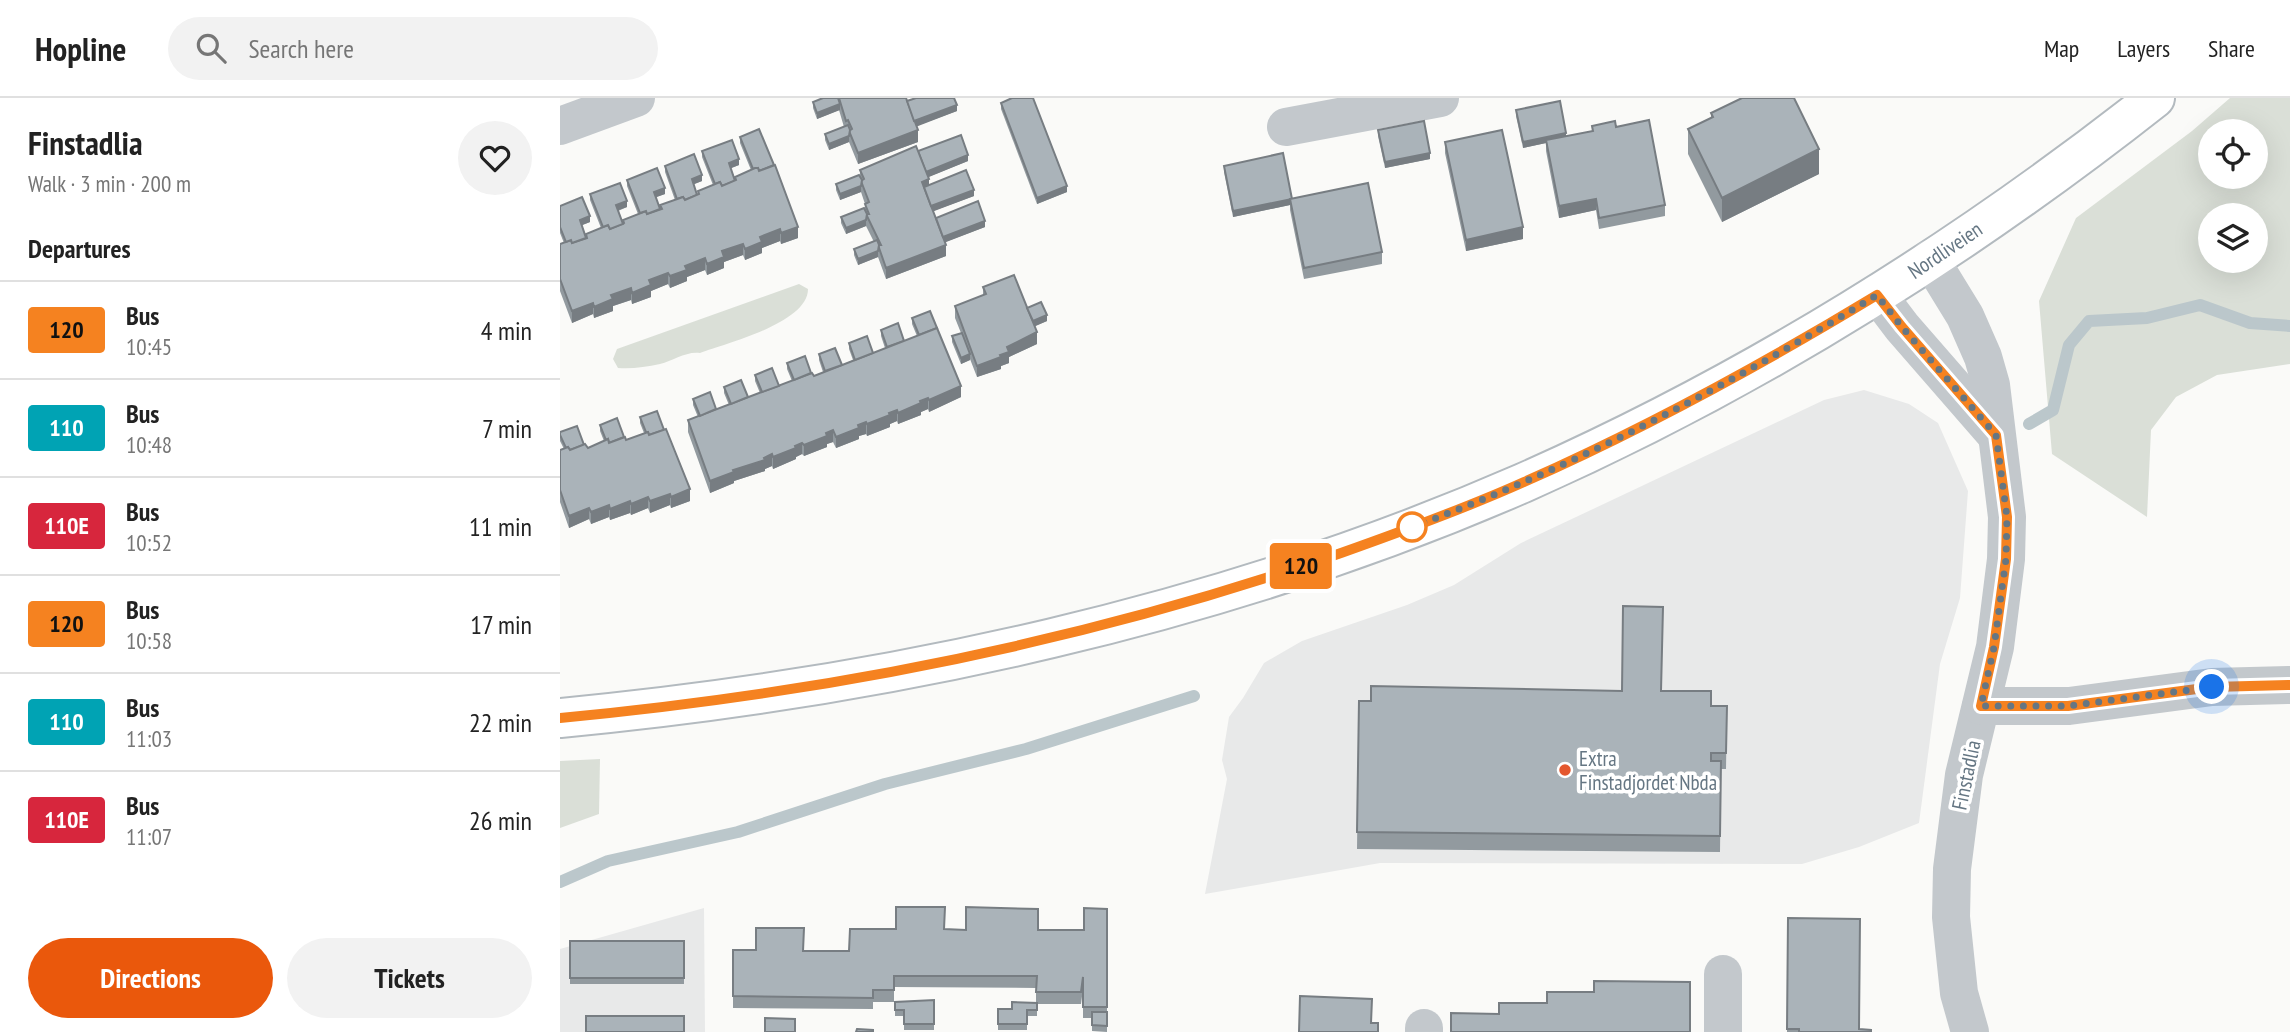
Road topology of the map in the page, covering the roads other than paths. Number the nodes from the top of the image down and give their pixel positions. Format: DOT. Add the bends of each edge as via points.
graph roads {
  1 [pos="636,98"];
  2 [pos="1440,98"];
  3 [pos="2155,98"];
  4 [pos="560,126"];
  5 [pos="1286,127"];
  6 [pos="1930,260"];
  7 [pos="1877,295"];
  8 [pos="1996,435"];
  9 [pos="2290,685"];
  10 [pos="1981,706"];
  11 [pos="560,718"];
  12 [pos="1723,974"];
  13 [pos="1723,1032"];
  14 [pos="1970,1032"];
  1 -- 4 [label="street"];
  2 -- 5 [label="street"];
  3 -- 6 [label="main road, Nordliveien"];
  6 -- 7 [label="main road, Nordliveien"];
  6 -- 8 [label="street, Finstadlia" via="1965,316 1983,357 1992,385"];
  7 -- 8 [label="street"];
  7 -- 11 [label="main road, Nordliveien" via="1751,370 1601,447 1460,509 1282,573 1162,610 940,662 790,690"];
  8 -- 10 [label="street, Finstadlia" via="2007,517 2006,559"];
  9 -- 10 [label="street" via="2212,687 2068,706"];
  10 -- 14 [label="street, Finstadlia" via="1964,775 1952,869 1951,917 1959,993"];
  12 -- 13 [label="street"];
}
